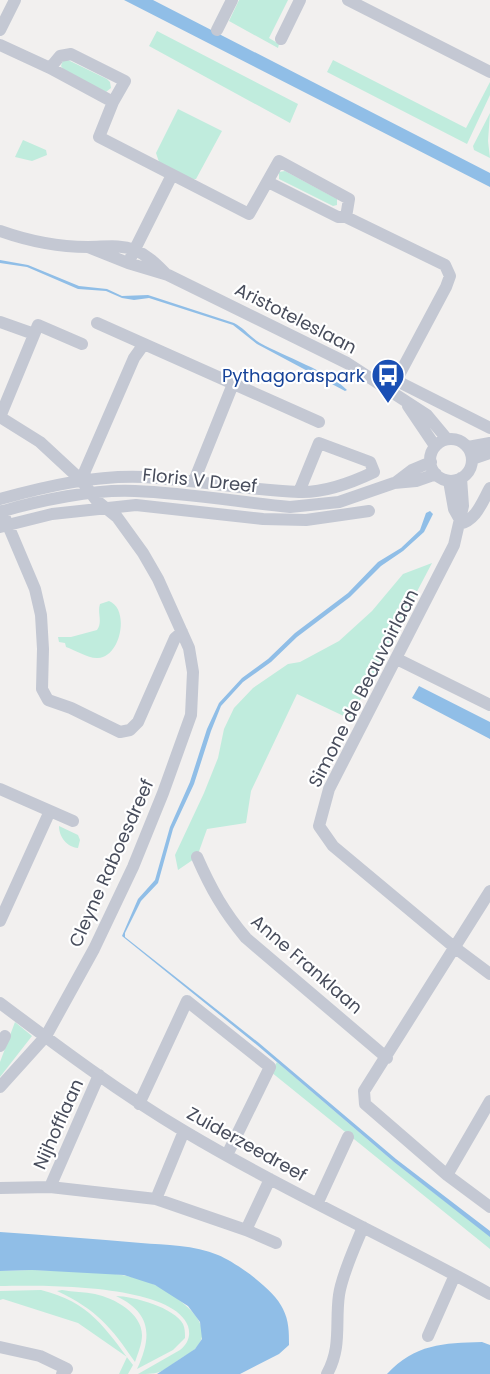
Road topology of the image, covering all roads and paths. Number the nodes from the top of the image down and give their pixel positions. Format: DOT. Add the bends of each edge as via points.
graph roads {
  1 [pos="232,0"];
  2 [pos="300,0"];
  3 [pos="348,0"];
  4 [pos="13,1"];
  5 [pos="0,30"];
  6 [pos="217,30"];
  7 [pos="281,39"];
  8 [pos="0,45"];
  9 [pos="50,68"];
  10 [pos="490,72"];
  11 [pos="113,102"];
  12 [pos="172,175"];
  13 [pos="268,182"];
  14 [pos="346,217"];
  15 [pos="0,231"];
  16 [pos="88,247"];
  17 [pos="135,250"];
  18 [pos="128,263"];
  19 [pos="168,275"];
  20 [pos="0,322"];
  21 [pos="97,323"];
  22 [pos="34,334"];
  23 [pos="82,344"];
  24 [pos="144,344"];
  25 [pos="232,384"];
  26 [pos="394,386"];
  27 [pos="404,400"];
  28 [pos="0,417"];
  29 [pos="319,422"];
  30 [pos="490,428"];
  31 [pos="447,439"];
  32 [pos="490,442"];
  33 [pos="435,446"];
  34 [pos="470,453"];
  35 [pos="490,453"];
  36 [pos="431,462"];
  37 [pos="436,474"];
  38 [pos="455,479"];
  39 [pos="81,480"];
  40 [pos="194,481"];
  41 [pos="394,483"];
  42 [pos="490,488"];
  43 [pos="299,492"];
  44 [pos="91,494"];
  45 [pos="1,507"];
  46 [pos="104,508"];
  47 [pos="369,511"];
  48 [pos="459,521"];
  49 [pos="4,526"];
  50 [pos="182,632"];
  51 [pos="397,658"];
  52 [pos="490,705"];
  53 [pos="0,789"];
  54 [pos="50,811"];
  55 [pos="73,821"];
  56 [pos="197,857"];
  57 [pos="490,891"];
  58 [pos="0,921"];
  59 [pos="454,947"];
  60 [pos="490,974"];
  61 [pos="0,1003"];
  62 [pos="45,1036"];
  63 [pos="387,1058"];
  64 [pos="99,1075"];
  65 [pos="0,1087"];
  66 [pos="490,1101"];
  67 [pos="139,1104"];
  68 [pos="184,1131"];
  69 [pos="348,1137"];
  70 [pos="227,1155"];
  71 [pos="447,1175"];
  72 [pos="270,1179"];
  73 [pos="50,1187"];
  74 [pos="0,1188"];
  75 [pos="156,1198"];
  76 [pos="318,1202"];
  77 [pos="490,1208"];
  78 [pos="363,1227"];
  79 [pos="246,1230"];
  80 [pos="276,1243"];
  81 [pos="455,1275"];
  82 [pos="490,1294"];
  83 [pos="428,1336"];
  84 [pos="0,1347"];
  85 [pos="67,1372"];
  86 [pos="327,1374"];
  1 -- 6 [label="street"];
  2 -- 7 [label="street"];
  3 -- 10 [label="street"];
  4 -- 5 [label="street"];
  8 -- 9 [label="street"];
  9 -- 11 [label="street"];
  9 -- 11 [label="street" via="60,56 71,54 125,81"];
  11 -- 12 [label="street" via="99,136"];
  12 -- 13 [label="street" via="249,214"];
  12 -- 17 [label="street"];
  13 -- 14 [label="street" via="338,217"];
  13 -- 14 [label="street" via="279,161 349,199"];
  14 -- 26 [label="street" via="445,265 450,276"];
  15 -- 16 [label="street, Aristoteleslaan" via="30,241"];
  16 -- 17 [label="street, Aristoteleslaan" via="107,245"];
  16 -- 18 [label="street, Aristoteleslaan"];
  17 -- 18 [label="street"];
  17 -- 19 [label="street, Aristoteleslaan"];
  18 -- 19 [label="street, Aristoteleslaan"];
  19 -- 26 [label="street, Aristoteleslaan"];
  20 -- 22 [label="street"];
  21 -- 24 [label="street"];
  22 -- 23 [label="street" via="38,325"];
  22 -- 28 [label="street"];
  24 -- 25 [label="street"];
  24 -- 39 [label="street" via="134,358"];
  25 -- 29 [label="street"];
  25 -- 40 [label="street"];
  26 -- 27 [label="street, Aristoteleslaan"];
  26 -- 30 [label="street, Aristoteleslaan"];
  27 -- 31 [label="street, Aristoteleslaan" via="427,414"];
  27 -- 33 [label="street, Aristoteleslaan"];
  28 -- 39 [label="street, Cleyne Raboesdreef" via="40,442"];
  31 -- 33 [label="street"];
  31 -- 34 [label="street" via="459,440"];
  32 -- 34 [label="street"];
  33 -- 36 [label="street"];
  34 -- 35 [label="street"];
  34 -- 38 [label="street" via="470,470"];
  36 -- 37 [label="street"];
  36 -- 41 [label="street, Floris V Dreef"];
  37 -- 38 [label="street"];
  37 -- 41 [label="street, Floris V Dreef"];
  38 -- 48 [label="street, Simone de Beauvoirlaan" via="463,506"];
  39 -- 40 [label="street, Floris V Dreef" via="141,477"];
  39 -- 44 [label="street, Cleyne Raboesdreef"];
  39 -- 45 [label="street, Floris V Dreef"];
  40 -- 43 [label="street, Floris V Dreef"];
  41 -- 44 [label="street, Floris V Dreef" via="339,502 290,507 134,491"];
  42 -- 48 [label="street" via="475,515 467,522"];
  43 -- 43 [label="street, Floris V Dreef" via="320,443 370,462 374,472 340,486"];
  44 -- 45 [label="street, Floris V Dreef"];
  44 -- 46 [label="street, Cleyne Raboesdreef"];
  45 -- 49 [label="street"];
  46 -- 47 [label="street, Floris V Dreef" via="136,505 306,520"];
  46 -- 49 [label="street, Floris V Dreef" via="52,514"];
  46 -- 50 [label="street, Cleyne Raboesdreef" via="117,517 143,553"];
  48 -- 51 [label="street, Simone de Beauvoirlaan" via="454,545"];
  49 -- 50 [label="street" via="35,589 43,649 42,689 48,700 120,732 130,730 138,722 175,638"];
  50 -- 62 [label="street, Cleyne Raboesdreef" via="193,672 191,715 133,867 94,949"];
  51 -- 52 [label="street"];
  51 -- 59 [label="street, Simone de Beauvoirlaan" via="329,789 319,826 333,846"];
  53 -- 54 [label="street"];
  54 -- 55 [label="street"];
  54 -- 58 [label="street"];
  56 -- 63 [label="street, Anne Franklaan" via="226,915 246,938"];
  57 -- 59 [label="street"];
  59 -- 60 [label="street, Simone de Beauvoirlaan"];
  59 -- 63 [label="street"];
  61 -- 62 [label="street, Zuiderzeedreef"];
  62 -- 64 [label="street, Zuiderzeedreef"];
  62 -- 65 [label="street, Cleyne Raboesdreef"];
  63 -- 71 [label="street" via="364,1091 365,1104"];
  64 -- 67 [label="street, Zuiderzeedreef"];
  64 -- 73 [label="street, Nijhofflaan"];
  66 -- 71 [label="street"];
  67 -- 68 [label="street, Zuiderzeedreef"];
  67 -- 70 [label="street" via="187,1001 270,1067"];
  68 -- 70 [label="street, Zuiderzeedreef"];
  68 -- 75 [label="street"];
  69 -- 76 [label="street"];
  70 -- 72 [label="street, Zuiderzeedreef"];
  71 -- 77 [label="street"];
  72 -- 76 [label="street, Zuiderzeedreef"];
  72 -- 79 [label="street"];
  73 -- 74 [label="street"];
  73 -- 75 [label="street"];
  75 -- 79 [label="street"];
  76 -- 78 [label="street, Zuiderzeedreef"];
  78 -- 81 [label="street, Zuiderzeedreef"];
  78 -- 86 [label="street" via="339,1294 339,1334"];
  79 -- 80 [label="street"];
  81 -- 82 [label="street, Zuiderzeedreef"];
  81 -- 83 [label="street"];
  84 -- 85 [label="street" via="40,1356"];
}
